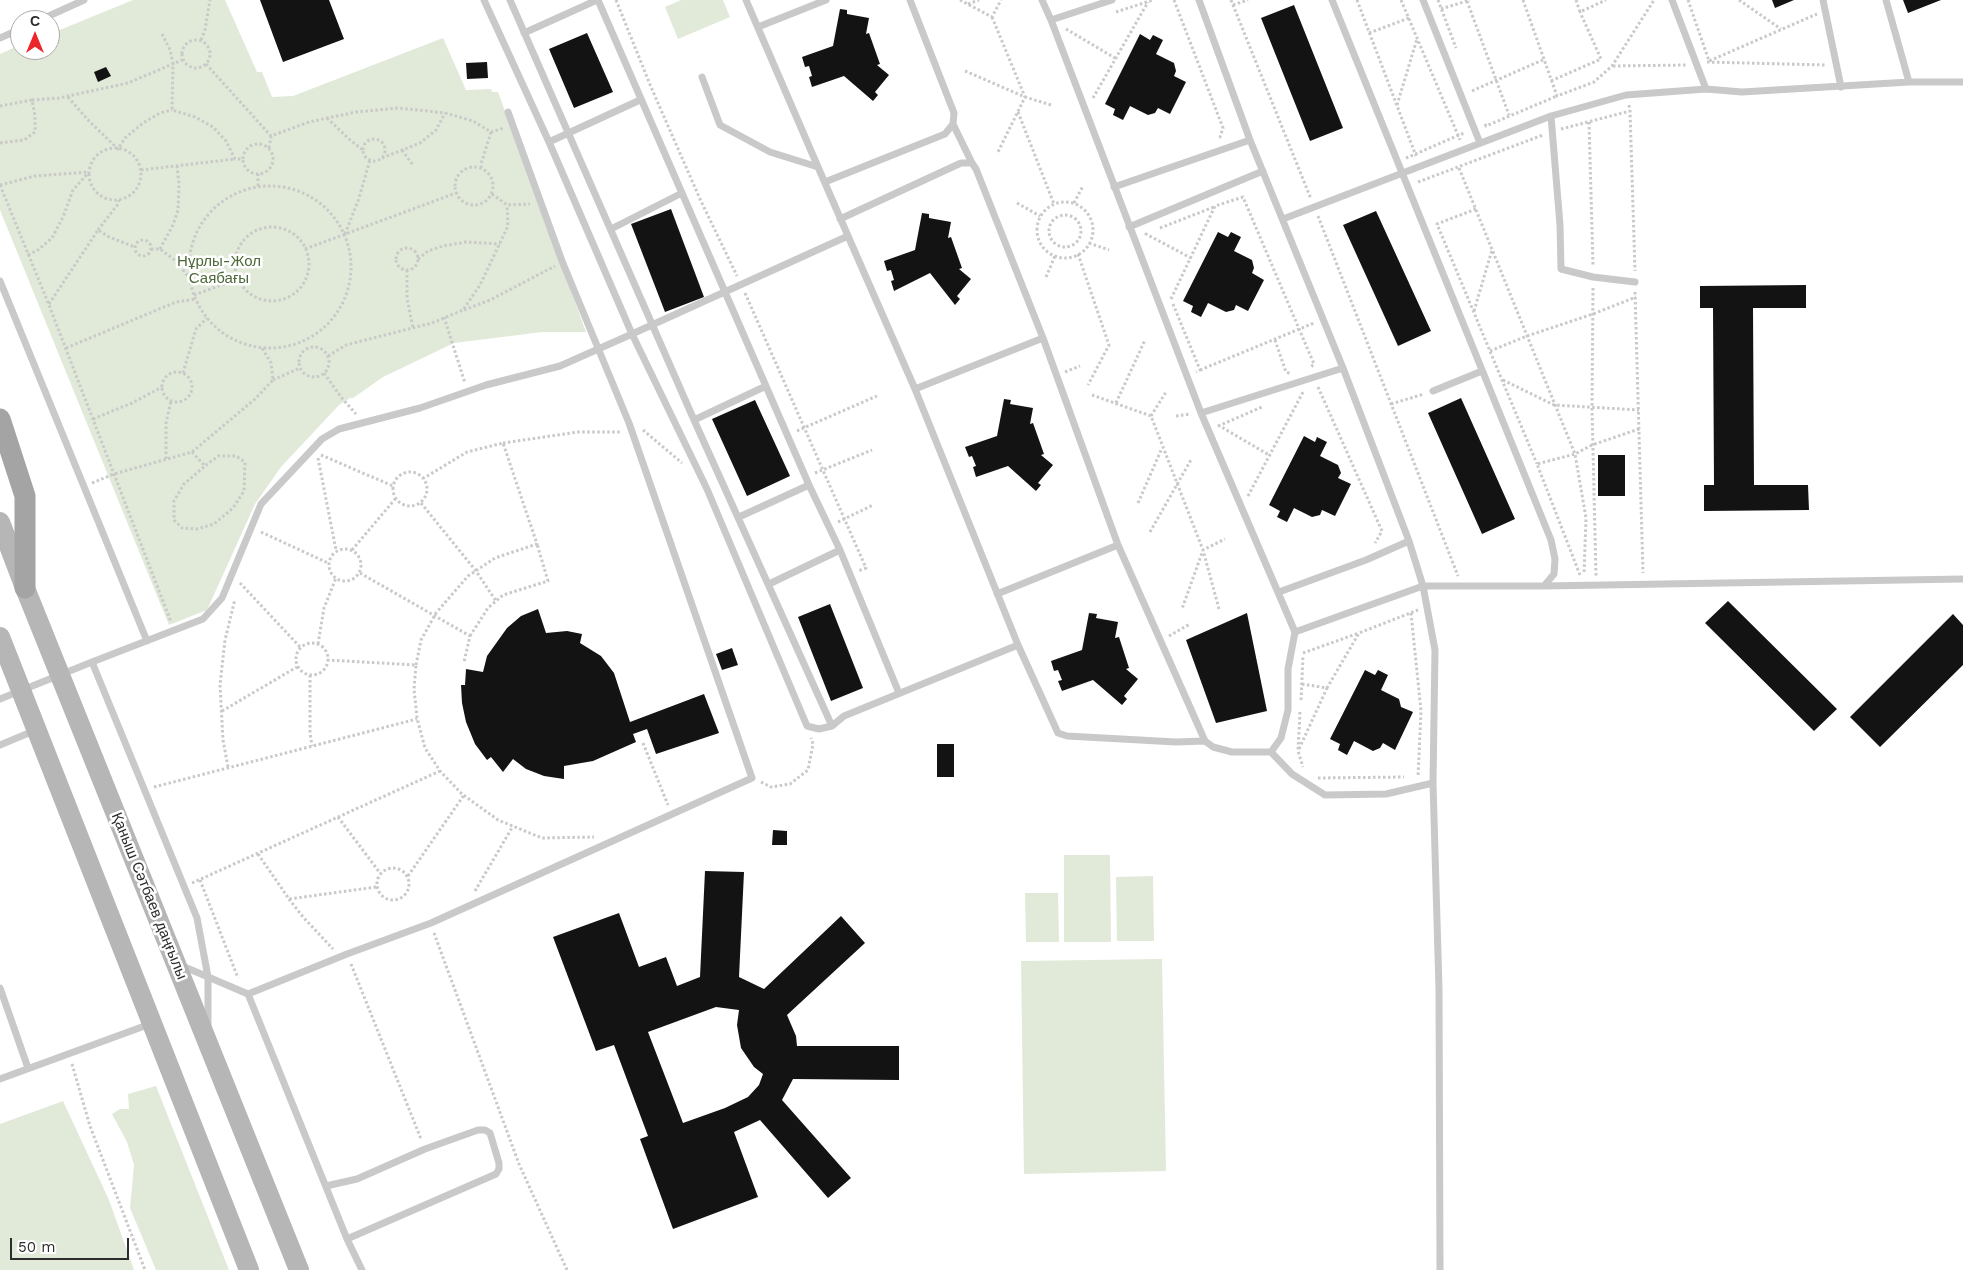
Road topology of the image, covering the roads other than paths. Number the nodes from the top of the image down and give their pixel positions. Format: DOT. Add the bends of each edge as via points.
graph roads {
  1 [pos="84,0"];
  2 [pos="484,0"];
  3 [pos="510,0"];
  4 [pos="597,0"];
  5 [pos="746,0"];
  6 [pos="826,0"];
  7 [pos="910,0"];
  8 [pos="1042,0"];
  9 [pos="1112,0"];
  10 [pos="1198,0"];
  11 [pos="1332,0"];
  12 [pos="1423,0"];
  13 [pos="1672,0"];
  14 [pos="1823,0"];
  15 [pos="1886,0"];
  16 [pos="60,11"];
  17 [pos="1051,20"];
  18 [pos="758,27"];
  19 [pos="524,33"];
  20 [pos="702,77"];
  21 [pos="1909,82"];
  22 [pos="1963,82"];
  23 [pos="1841,87"];
  24 [pos="1706,89"];
  25 [pos="640,100"];
  26 [pos="508,112"];
  27 [pos="1551,116"];
  28 [pos="953,124"];
  29 [pos="568,133"];
  30 [pos="1250,140"];
  31 [pos="549,142"];
  32 [pos="1480,144"];
  33 [pos="972,163"];
  34 [pos="818,167"];
  35 [pos="1263,170"];
  36 [pos="1401,172"];
  37 [pos="825,182"];
  38 [pos="1114,188"];
  39 [pos="682,193"];
  40 [pos="840,219"];
  41 [pos="1283,219"];
  42 [pos="1129,227"];
  43 [pos="611,229"];
  44 [pos="848,236"];
  45 [pos="0,281"];
  46 [pos="1635,282"];
  47 [pos="725,291"];
  48 [pos="654,324"];
  49 [pos="632,334"];
  50 [pos="1043,338"];
  51 [pos="598,350"];
  52 [pos="1343,368"];
  53 [pos="1482,371"];
  54 [pos="766,386"];
  55 [pos="915,389"];
  56 [pos="1434,391"];
  57 [pos="1201,413"];
  58 [pos="0,419"];
  59 [pos="694,420"];
  60 [pos="809,485"];
  61 [pos="739,517"];
  62 [pos="0,522"];
  63 [pos="1409,541"];
  64 [pos="1118,545"];
  65 [pos="840,550"];
  66 [pos="1963,579"];
  67 [pos="769,584"];
  68 [pos="1423,586"];
  69 [pos="1544,586"];
  70 [pos="25,588"];
  71 [pos="1279,592"];
  72 [pos="997,594"];
  73 [pos="1295,632"];
  74 [pos="0,637"];
  75 [pos="147,641"];
  76 [pos="1018,645"];
  77 [pos="4,657"];
  78 [pos="92,662"];
  79 [pos="60,674"];
  80 [pos="21,691"];
  81 [pos="900,693"];
  82 [pos="0,699"];
  83 [pos="832,726"];
  84 [pos="36,730"];
  85 [pos="1205,741"];
  86 [pos="0,745"];
  87 [pos="1271,752"];
  88 [pos="1434,783"];
  89 [pos="176,964"];
  90 [pos="208,977"];
  91 [pos="0,988"];
  92 [pos="248,994"];
  93 [pos="152,1023"];
  94 [pos="208,1041"];
  95 [pos="28,1068"];
  96 [pos="0,1079"];
  97 [pos="326,1186"];
  98 [pos="347,1239"];
  99 [pos="249,1270"];
  100 [pos="299,1270"];
  101 [pos="362,1270"];
  102 [pos="1440,1270"];
  1 -- 16 [label="lane"];
  2 -- 31 [label="lane"];
  3 -- 19 [label="lane"];
  4 -- 19 [label="lane"];
  4 -- 25 [label="lane"];
  5 -- 18 [label="lane"];
  6 -- 18 [label="lane"];
  7 -- 28 [label="lane" via="954,113"];
  8 -- 17 [label="lane"];
  9 -- 17 [label="lane"];
  10 -- 30 [label="lane"];
  11 -- 36 [label="lane"];
  12 -- 32 [label="lane"];
  13 -- 24 [label="lane"];
  14 -- 23 [label="lane"];
  15 -- 21 [label="lane"];
  17 -- 38 [label="lane"];
  18 -- 34 [label="lane"];
  19 -- 29 [label="lane"];
  20 -- 34 [label="lane" via="720,125 770,152"];
  21 -- 22 [label="lane"];
  21 -- 23 [label="lane"];
  23 -- 24 [label="lane" via="1742,92"];
  24 -- 27 [label="lane" via="1626,95"];
  25 -- 29 [label="lane"];
  25 -- 39 [label="lane"];
  26 -- 51 [label="lane"];
  27 -- 32 [label="lane"];
  27 -- 46 [label="lane" via="1561,269"];
  28 -- 33 [label="lane"];
  28 -- 37 [label="lane" via="945,134"];
  29 -- 31 [label="lane"];
  29 -- 43 [label="lane"];
  30 -- 35 [label="lane"];
  30 -- 38 [label="lane"];
  31 -- 49 [label="lane"];
  32 -- 36 [label="lane"];
  33 -- 40 [label="lane" via="962,163"];
  33 -- 50 [label="lane"];
  34 -- 37 [label="lane"];
  35 -- 41 [label="lane"];
  35 -- 42 [label="lane"];
  36 -- 41 [label="lane"];
  36 -- 53 [label="lane"];
  37 -- 40 [label="lane"];
  38 -- 42 [label="lane"];
  39 -- 43 [label="lane"];
  39 -- 47 [label="lane"];
  40 -- 44 [label="lane"];
  41 -- 52 [label="lane"];
  42 -- 57 [label="lane"];
  43 -- 48 [label="lane"];
  44 -- 47 [label="lane"];
  44 -- 55 [label="lane"];
  45 -- 75 [label="lane"];
  47 -- 48 [label="lane"];
  47 -- 54 [label="lane"];
  48 -- 49 [label="lane"];
  48 -- 59 [label="lane"];
  49 -- 51 [label="lane"];
  49 -- 83 [label="lane" via="706,490 807,726 819,729"];
  50 -- 55 [label="lane"];
  50 -- 64 [label="lane"];
  51 -- 75 [label="lane" via="560,366 339,429 322,438 261,504 222,598 203,619"];
  51 -- 92 [label="lane" via="629,423 752,778 430,923"];
  52 -- 57 [label="lane"];
  52 -- 63 [label="lane"];
  53 -- 56 [label="lane"];
  53 -- 69 [label="lane" via="1552,540 1554,574"];
  54 -- 59 [label="lane"];
  54 -- 60 [label="lane"];
  55 -- 72 [label="lane"];
  57 -- 71 [label="lane"];
  58 -- 70 [label="main road" via="25,496"];
  59 -- 61 [label="lane"];
  60 -- 61 [label="lane"];
  60 -- 65 [label="lane"];
  61 -- 67 [label="lane"];
  62 -- 70 [label="main road, Қаныш Сәтбаев даңғылы"];
  63 -- 68 [label="lane"];
  63 -- 71 [label="lane"];
  64 -- 72 [label="lane"];
  64 -- 85 [label="lane"];
  65 -- 67 [label="lane"];
  65 -- 81 [label="lane"];
  66 -- 69 [label="lane"];
  67 -- 83 [label="lane"];
  68 -- 69 [label="lane"];
  68 -- 73 [label="lane"];
  68 -- 88 [label="lane" via="1435,650"];
  70 -- 79 [label="main road, Қаныш Сәтбаев даңғылы"];
  71 -- 73 [label="lane"];
  72 -- 76 [label="lane"];
  73 -- 87 [label="lane" via="1288,669 1288,710 1281,738"];
  74 -- 77 [label="main road"];
  75 -- 78 [label="lane"];
  76 -- 81 [label="lane"];
  76 -- 85 [label="lane" via="1058,732 1067,736"];
  77 -- 80 [label="main road"];
  78 -- 79 [label="lane"];
  78 -- 90 [label="lane" via="197,918"];
  79 -- 80 [label="lane"];
  79 -- 89 [label="main road, Қаныш Сәтбаев даңғылы"];
  80 -- 82 [label="lane"];
  80 -- 84 [label="main road"];
  81 -- 83 [label="lane" via="844,716"];
  84 -- 86 [label="lane"];
  84 -- 93 [label="main road"];
  85 -- 87 [label="lane" via="1213,747 1232,752"];
  87 -- 88 [label="lane" via="1292,774 1325,795 1386,794"];
  88 -- 102 [label="lane"];
  89 -- 90 [label="lane"];
  89 -- 94 [label="main road, Қаныш Сәтбаев даңғылы"];
  90 -- 92 [label="lane"];
  90 -- 94 [label="lane"];
  91 -- 95 [label="lane"];
  92 -- 97 [label="lane"];
  93 -- 95 [label="lane"];
  93 -- 99 [label="main road"];
  94 -- 100 [label="main road, Қаныш Сәтбаев даңғылы"];
  95 -- 96 [label="lane"];
  97 -- 98 [label="lane"];
  97 -- 98 [label="lane" via="357,1179 424,1149 478,1130 490,1133 499,1168 496,1174"];
  98 -- 101 [label="lane"];
}
